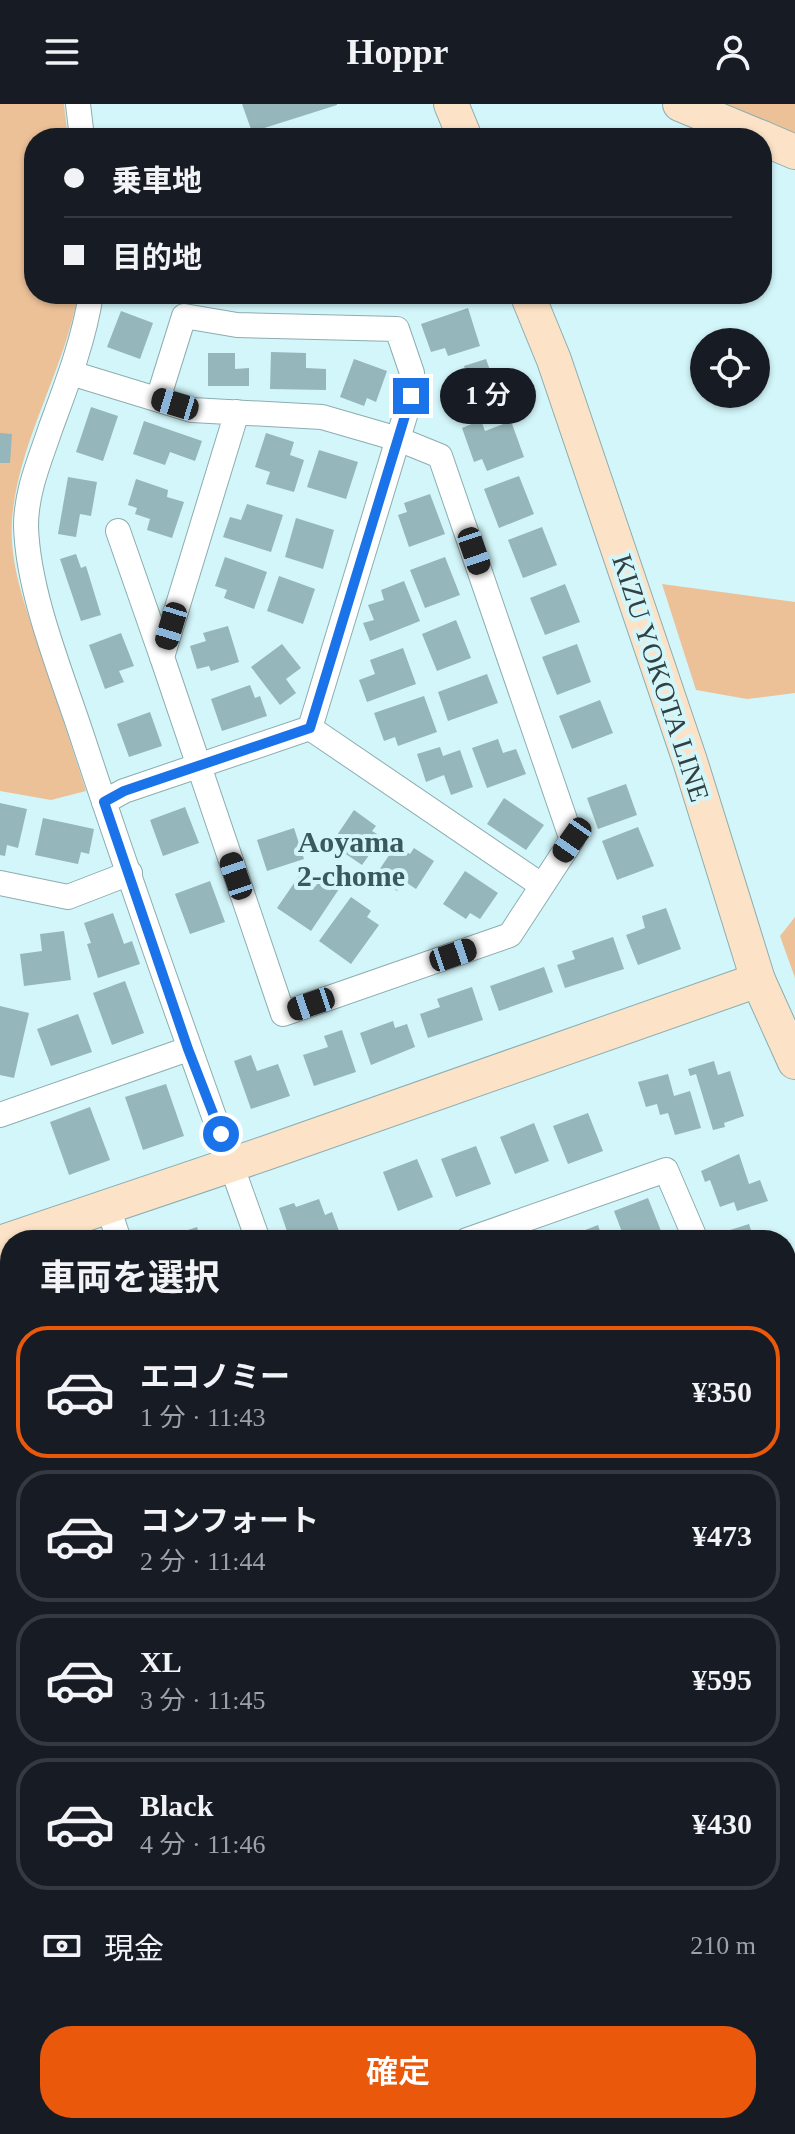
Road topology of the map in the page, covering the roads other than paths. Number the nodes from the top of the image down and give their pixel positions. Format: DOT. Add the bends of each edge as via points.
graph roads {
  1 [pos="78,104"];
  2 [pos="451,104"];
  3 [pos="680,104"];
  4 [pos="81,128"];
  5 [pos="461,128"];
  6 [pos="738,128"];
  7 [pos="772,142"];
  8 [pos="795,152"];
  9 [pos="89,304"];
  10 [pos="531,304"];
  11 [pos="71,373"];
  12 [pos="158,399"];
  13 [pos="237,412"];
  14 [pos="398,439"];
  15 [pos="118,531"];
  16 [pos="162,657"];
  17 [pos="310,728"];
  18 [pos="198,766"];
  19 [pos="104,802"];
  20 [pos="130,873"];
  21 [pos="0,883"];
  22 [pos="541,885"];
  23 [pos="758,980"];
  24 [pos="188,1049"];
  25 [pos="795,1062"];
  26 [pos="0,1115"];
  27 [pos="233,1165"];
  28 [pos="108,1207"];
  29 [pos="39,1230"];
  30 [pos="116,1230"];
  31 [pos="255,1230"];
  32 [pos="495,1230"];
  33 [pos="692,1230"];
  1 -- 4 [label="street"];
  2 -- 5 [label="street"];
  3 -- 6 [label="street"];
  7 -- 8 [label="street"];
  9 -- 11 [label="street"];
  10 -- 23 [label="street, KIZU YOKOTA LINE" via="690,761"];
  11 -- 12 [label="street"];
  11 -- 19 [label="street" via="30,486 26,525 30,565 47,628"];
  12 -- 13 [label="street" via="192,410"];
  12 -- 14 [label="street" via="184,316 237,325 397,329 412,373"];
  13 -- 14 [label="street" via="322,417"];
  13 -- 16 [label="street"];
  14 -- 17 [label="street"];
  14 -- 22 [label="street" via="440,456 572,840"];
  15 -- 16 [label="street"];
  16 -- 18 [label="street"];
  17 -- 18 [label="street"];
  17 -- 22 [label="street"];
  18 -- 19 [label="street"];
  18 -- 22 [label="street" via="283,1014 510,935"];
  19 -- 20 [label="street"];
  20 -- 21 [label="street" via="68,897"];
  20 -- 24 [label="street"];
  23 -- 25 [label="street, KIZU YOKOTA LINE"];
  23 -- 27 [label="street"];
  24 -- 26 [label="street"];
  24 -- 27 [label="street"];
  27 -- 28 [label="street"];
  27 -- 31 [label="street"];
  28 -- 29 [label="street"];
  28 -- 30 [label="street"];
  32 -- 33 [label="street" via="666,1170"];
}
